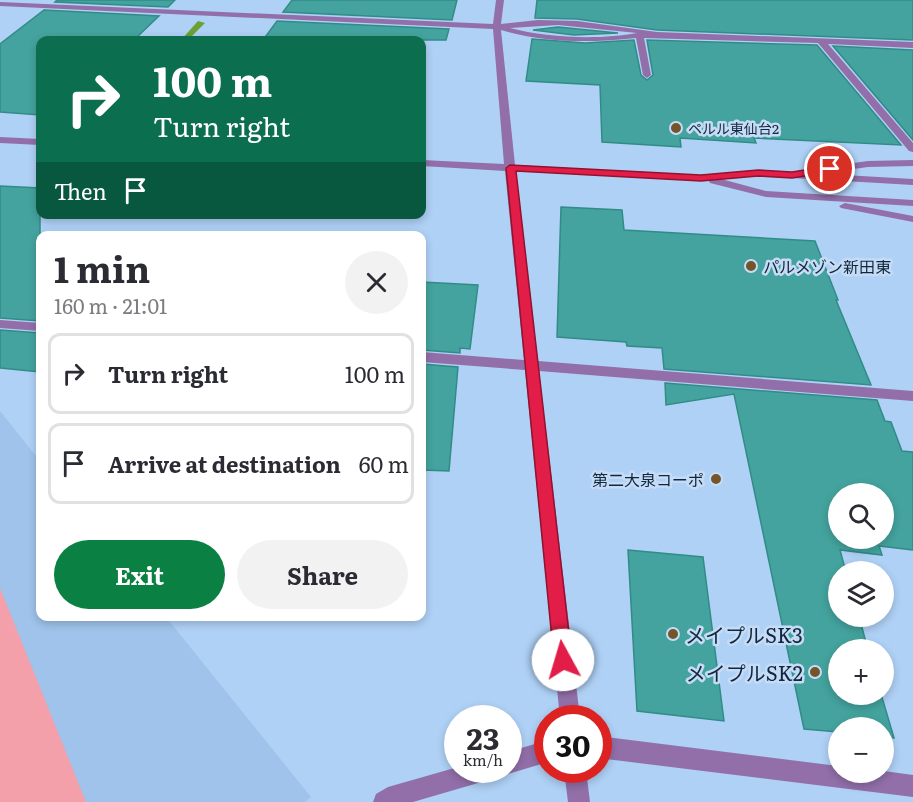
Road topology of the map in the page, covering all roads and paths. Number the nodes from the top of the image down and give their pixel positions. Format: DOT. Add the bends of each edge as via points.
graph roads {
  1 [pos="500,0"];
  2 [pos="0,4"];
  3 [pos="497,27"];
  4 [pos="657,34"];
  5 [pos="639,35"];
  6 [pos="820,40"];
  7 [pos="913,45"];
  8 [pos="647,75"];
  9 [pos="0,140"];
  10 [pos="36,142"];
  11 [pos="913,149"];
  12 [pos="426,163"];
  13 [pos="913,163"];
  14 [pos="510,168"];
  15 [pos="792,175"];
  16 [pos="701,178"];
  17 [pos="913,182"];
  18 [pos="798,196"];
  19 [pos="913,203"];
  20 [pos="913,219"];
  21 [pos="0,324"];
  22 [pos="36,327"];
  23 [pos="426,357"];
  24 [pos="532,366"];
  25 [pos="913,396"];
  26 [pos="569,705"];
  27 [pos="612,749"];
  28 [pos="444,782"];
  29 [pos="577,783"];
  30 [pos="913,786"];
  31 [pos="384,802"];
  32 [pos="579,802"];
  1 -- 3 [label="street"];
  2 -- 3 [label="street"];
  3 -- 4 [label="street" via="533,21 591,24"];
  3 -- 5 [label="street" via="530,36 603,39"];
  3 -- 14 [label="street"];
  4 -- 5 [label="street"];
  4 -- 6 [label="street"];
  5 -- 8 [label="street"];
  6 -- 7 [label="street"];
  6 -- 11 [label="street"];
  9 -- 10 [label="street"];
  12 -- 14 [label="street"];
  13 -- 15 [label="street" via="868,164"];
  14 -- 16 [label="street"];
  14 -- 24 [label="street"];
  15 -- 16 [label="street" via="758,173"];
  15 -- 17 [label="street"];
  16 -- 18 [label="street" via="766,194"];
  18 -- 19 [label="street"];
  18 -- 20 [label="street"];
  21 -- 22 [label="street"];
  23 -- 24 [label="street"];
  24 -- 25 [label="street"];
  24 -- 26 [label="street"];
  27 -- 30 [label="street"];
  28 -- 31 [label="street"];
  29 -- 32 [label="street"];
}
